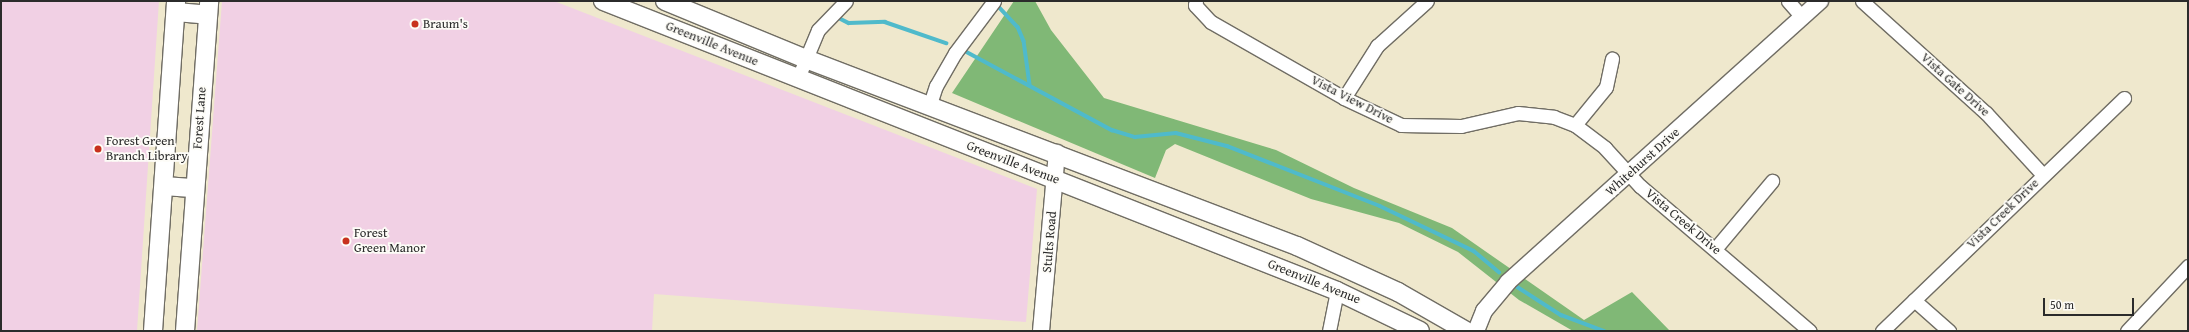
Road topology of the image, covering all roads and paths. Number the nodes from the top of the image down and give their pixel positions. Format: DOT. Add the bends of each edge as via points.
graph roads {
  1 [pos="603,1"];
  2 [pos="665,1"];
  3 [pos="846,1"];
  4 [pos="994,1"];
  5 [pos="1427,1"];
  6 [pos="1788,1"];
  7 [pos="1820,1"];
  8 [pos="1862,1"];
  9 [pos="1196,3"];
  10 [pos="176,6"];
  11 [pos="209,8"];
  12 [pos="1802,17"];
  13 [pos="806,59"];
  14 [pos="1612,59"];
  15 [pos="798,78"];
  16 [pos="1344,98"];
  17 [pos="2124,98"];
  18 [pos="930,104"];
  19 [pos="1575,126"];
  20 [pos="1057,153"];
  21 [pos="1629,174"];
  22 [pos="2043,174"];
  23 [pos="1055,179"];
  24 [pos="1772,181"];
  25 [pos="164,186"];
  26 [pos="196,188"];
  27 [pos="1715,249"];
  28 [pos="2188,266"];
  29 [pos="1337,291"];
  30 [pos="1914,300"];
  31 [pos="153,331"];
  32 [pos="185,331"];
  33 [pos="1042,331"];
  34 [pos="1329,331"];
  35 [pos="1420,331"];
  36 [pos="1466,331"];
  37 [pos="1476,331"];
  38 [pos="1810,331"];
  39 [pos="1882,331"];
  40 [pos="1949,331"];
  41 [pos="2127,331"];
  1 -- 15 [label="main road, Greenville Avenue"];
  2 -- 13 [label="main road, Greenville Avenue"];
  3 -- 13 [label="street" via="818,30"];
  4 -- 18 [label="street" via="955,53 936,86"];
  5 -- 16 [label="street" via="1378,46"];
  6 -- 12 [label="street"];
  7 -- 12 [label="street, Whitehurst Drive"];
  8 -- 22 [label="street, Vista Gate Drive" via="1986,113"];
  9 -- 16 [label="street, Vista View Drive" via="1210,22"];
  10 -- 11 [label="main road"];
  10 -- 25 [label="main road"];
  11 -- 26 [label="main road, Forest Lane"];
  12 -- 21 [label="street, Whitehurst Drive"];
  13 -- 15 [label="street"];
  13 -- 18 [label="main road, Greenville Avenue"];
  14 -- 19 [label="street" via="1606,87"];
  15 -- 23 [label="main road, Greenville Avenue"];
  16 -- 19 [label="street, Vista View Drive" via="1401,124 1427,128 1461,126 1518,113 1554,117"];
  17 -- 22 [label="street, Vista Creek Drive"];
  18 -- 20 [label="main road, Greenville Avenue"];
  19 -- 21 [label="street, Vista View Drive"];
  20 -- 23 [label="street, Stults Road"];
  20 -- 36 [label="main road, Greenville Avenue" via="1356,271"];
  21 -- 27 [label="street, Vista Creek Drive"];
  21 -- 37 [label="street, Whitehurst Drive" via="1508,282 1484,311"];
  22 -- 30 [label="street, Vista Creek Drive"];
  23 -- 29 [label="main road, Greenville Avenue"];
  23 -- 33 [label="street, Stults Road"];
  24 -- 27 [label="street"];
  25 -- 26 [label="main road"];
  25 -- 31 [label="main road"];
  26 -- 32 [label="main road, Forest Lane"];
  27 -- 38 [label="street, Vista Creek Drive"];
  28 -- 41 [label="street"];
  29 -- 34 [label="street"];
  29 -- 35 [label="main road, Greenville Avenue"];
  30 -- 39 [label="street, Vista Creek Drive"];
  30 -- 40 [label="street"];
}
